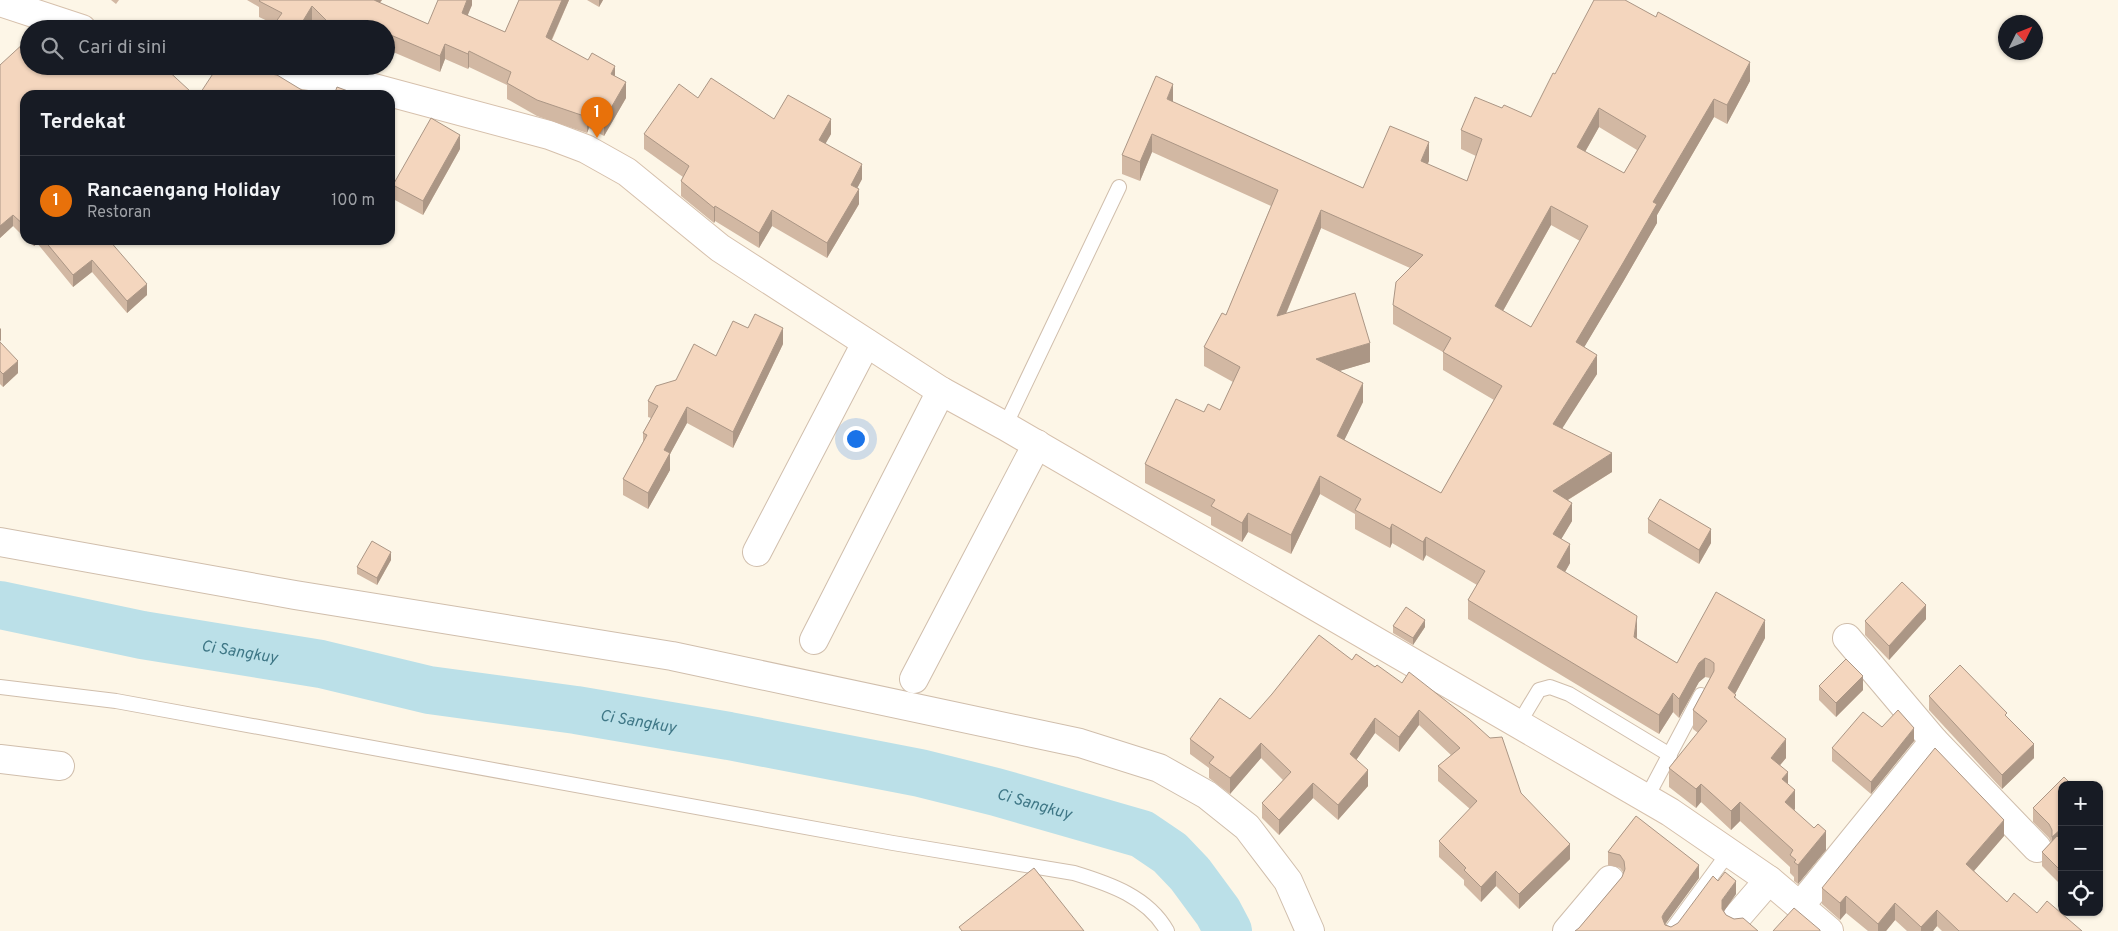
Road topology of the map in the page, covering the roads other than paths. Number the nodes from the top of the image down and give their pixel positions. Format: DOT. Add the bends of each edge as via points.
graph roads {
  1 [pos="0,2"];
  2 [pos="55,20"];
  3 [pos="303,75"];
  4 [pos="381,90"];
  5 [pos="395,94"];
  6 [pos="1119,187"];
  7 [pos="866,343"];
  8 [pos="941,391"];
  9 [pos="1005,426"];
  10 [pos="1037,444"];
  11 [pos="0,542"];
  12 [pos="757,552"];
  13 [pos="1847,638"];
  14 [pos="814,640"];
  15 [pos="914,678"];
  16 [pos="1706,686"];
  17 [pos="0,687"];
  18 [pos="1518,724"];
  19 [pos="1934,741"];
  20 [pos="1670,755"];
  21 [pos="0,759"];
  22 [pos="60,766"];
  23 [pos="1646,798"];
  24 [pos="2037,848"];
  25 [pos="1729,852"];
  26 [pos="1610,880"];
  27 [pos="1769,880"];
  28 [pos="1800,906"];
  29 [pos="1737,918"];
  30 [pos="1167,931"];
  31 [pos="1310,931"];
  32 [pos="1567,931"];
  33 [pos="1671,931"];
  34 [pos="1829,931"];
  1 -- 2 [label="street"];
  3 -- 4 [label="street"];
  5 -- 7 [label="street" via="549,135 586,149 627,172 720,248"];
  6 -- 9 [label="lane"];
  7 -- 8 [label="street"];
  7 -- 12 [label="street"];
  8 -- 9 [label="street"];
  8 -- 14 [label="street"];
  9 -- 10 [label="street"];
  10 -- 15 [label="street"];
  10 -- 18 [label="street"];
  11 -- 31 [label="street" via="295,595 672,656 1080,743 1159,768 1214,800 1247,827 1288,881"];
  13 -- 19 [label="street"];
  16 -- 20 [label="lane"];
  17 -- 30 [label="lane" via="116,701 1074,873 1138,898"];
  18 -- 20 [label="lane" via="1539,690 1550,687 1569,694"];
  18 -- 23 [label="street"];
  19 -- 24 [label="street"];
  19 -- 28 [label="street"];
  20 -- 23 [label="lane"];
  21 -- 22 [label="street"];
  23 -- 25 [label="street"];
  25 -- 27 [label="street"];
  25 -- 33 [label="lane"];
  26 -- 32 [label="street"];
  27 -- 28 [label="street"];
  27 -- 29 [label="street"];
  28 -- 34 [label="street"];
}
